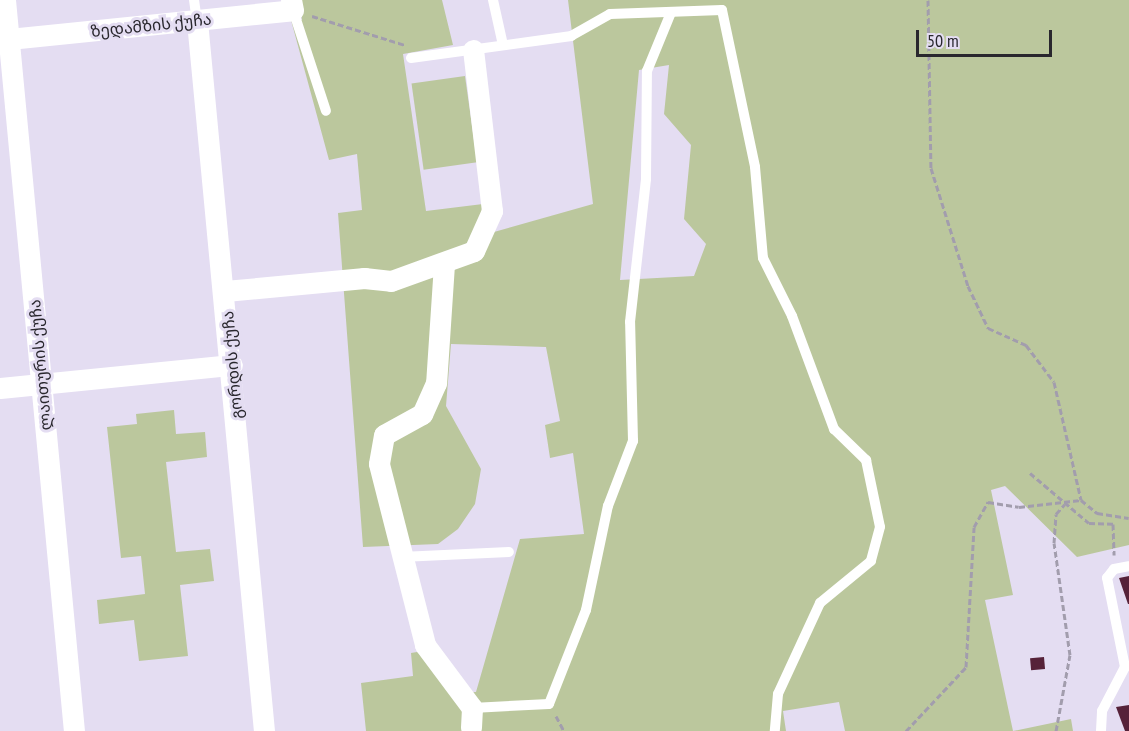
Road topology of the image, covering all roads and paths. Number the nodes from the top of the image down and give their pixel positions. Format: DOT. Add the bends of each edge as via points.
graph roads {
  1 [pos="5,0"];
  2 [pos="194,0"];
  3 [pos="493,0"];
  4 [pos="928,0"];
  5 [pos="292,5"];
  6 [pos="670,15"];
  7 [pos="197,21"];
  8 [pos="5,28"];
  9 [pos="503,45"];
  10 [pos="473,50"];
  11 [pos="411,58"];
  12 [pos="326,111"];
  13 [pos="444,264"];
  14 [pos="225,291"];
  15 [pos="232,365"];
  16 [pos="42,384"];
  17 [pos="0,388"];
  18 [pos="1030,472"];
  19 [pos="1081,501"];
  20 [pos="1066,503"];
  21 [pos="1129,518"];
  22 [pos="509,552"];
  23 [pos="399,557"];
  24 [pos="1129,566"];
  25 [pos="1114,569"];
  26 [pos="471,722"];
  27 [pos="74,731"];
  28 [pos="264,731"];
  29 [pos="775,731"];
  30 [pos="906,731"];
  31 [pos="1056,731"];
  32 [pos="1101,731"];
  1 -- 8 [label="street, ლაითურის ქუჩა"];
  2 -- 7 [label="lane, გორდის ქუჩა"];
  3 -- 9 [label="lane"];
  4 -- 19 [label="path" via="931,168 947,230 988,328 1026,345 1054,382"];
  5 -- 7 [label="street, ზედამზის ქუჩა"];
  5 -- 11 [label="path" via="406,46"];
  5 -- 12 [label="lane"];
  6 -- 9 [label="lane" via="610,14 572,36"];
  6 -- 26 [label="lane" via="646,71 646,179 630,322 633,441 609,506 586,610 549,704"];
  6 -- 29 [label="lane" via="722,10 755,167 763,258 792,316 834,429 866,460 880,527 871,561 820,603 778,694"];
  7 -- 8 [label="street, ზედამზის ქუჩა"];
  7 -- 14 [label="street, გორდის ქუჩა"];
  8 -- 16 [label="street, ლაითურის ქუჩა"];
  9 -- 10 [label="lane"];
  10 -- 11 [label="lane"];
  10 -- 13 [label="street" via="492,211 474,251"];
  13 -- 14 [label="street" via="391,281 364,278"];
  13 -- 23 [label="street" via="436,383 422,414 384,435 379,464"];
  14 -- 15 [label="street, გორდის ქუჩა"];
  15 -- 16 [label="street"];
  15 -- 28 [label="street, გორდის ქუჩა"];
  16 -- 17 [label="street"];
  16 -- 27 [label="street, ლაითურის ქუჩა"];
  18 -- 20 [label="path"];
  19 -- 20 [label="path"];
  19 -- 21 [label="path" via="1097,513"];
  20 -- 25 [label="path" via="1089,523 1113,524"];
  20 -- 30 [label="path" via="1019,507 988,502 974,526 966,667"];
  20 -- 31 [label="path" via="1056,514 1054,543 1070,655"];
  22 -- 23 [label="lane"];
  23 -- 26 [label="street" via="425,645"];
  24 -- 25 [label="lane"];
  25 -- 32 [label="lane" via="1107,578 1125,667 1102,711"];
}
